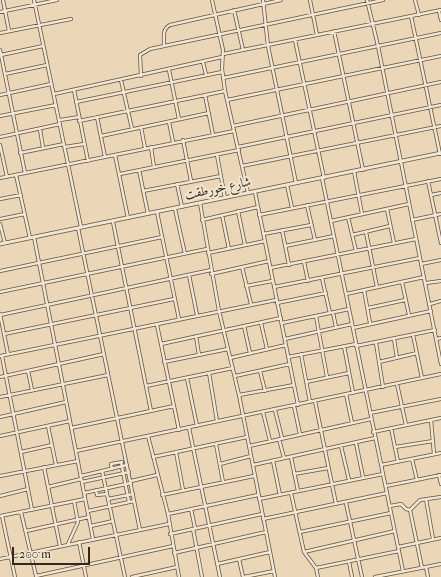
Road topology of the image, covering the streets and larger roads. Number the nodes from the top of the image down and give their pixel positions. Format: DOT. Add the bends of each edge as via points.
graph roads {
  1 [pos="3,0"];
  2 [pos="34,0"];
  3 [pos="56,0"];
  4 [pos="212,0"];
  5 [pos="281,0"];
  6 [pos="310,0"];
  7 [pos="384,0"];
  8 [pos="415,0"];
  9 [pos="263,2"];
  10 [pos="367,2"];
  11 [pos="35,4"];
  12 [pos="234,10"];
  13 [pos="5,11"];
  14 [pos="440,11"];
  15 [pos="0,12"];
  16 [pos="215,14"];
  17 [pos="313,15"];
  18 [pos="419,15"];
  19 [pos="411,16"];
  20 [pos="71,19"];
  21 [pos="441,20"];
  22 [pos="373,24"];
  23 [pos="39,25"];
  24 [pos="265,25"];
  25 [pos="238,30"];
  26 [pos="9,31"];
  27 [pos="334,31"];
  28 [pos="0,33"];
  29 [pos="441,33"];
  30 [pos="219,34"];
  31 [pos="317,34"];
  32 [pos="416,38"];
  33 [pos="295,40"];
  34 [pos="164,45"];
  35 [pos="43,46"];
  36 [pos="268,46"];
  37 [pos="378,46"];
  38 [pos="0,50"];
  39 [pos="243,50"];
  40 [pos="339,54"];
  41 [pos="1,55"];
  42 [pos="222,56"];
  43 [pos="441,56"];
  44 [pos="420,61"];
  45 [pos="203,62"];
  46 [pos="300,62"];
  47 [pos="48,65"];
  48 [pos="273,67"];
  49 [pos="382,68"];
  50 [pos="169,70"];
  51 [pos="222,72"];
  52 [pos="5,74"];
  53 [pos="206,75"];
  54 [pos="141,76"];
  55 [pos="344,76"];
  56 [pos="223,78"];
  57 [pos="121,80"];
  58 [pos="171,82"];
  59 [pos="441,82"];
  60 [pos="52,84"];
  61 [pos="304,84"];
  62 [pos="426,86"];
  63 [pos="277,89"];
  64 [pos="74,90"];
  65 [pos="225,91"];
  66 [pos="124,92"];
  67 [pos="8,93"];
  68 [pos="54,94"];
  69 [pos="387,94"];
  70 [pos="0,95"];
  71 [pos="206,95"];
  72 [pos="227,100"];
  73 [pos="76,102"];
  74 [pos="175,102"];
  75 [pos="349,102"];
  76 [pos="56,105"];
  77 [pos="441,105"];
  78 [pos="430,107"];
  79 [pos="310,110"];
  80 [pos="128,111"];
  81 [pos="11,113"];
  82 [pos="209,113"];
  83 [pos="282,115"];
  84 [pos="391,115"];
  85 [pos="0,116"];
  86 [pos="79,117"];
  87 [pos="97,118"];
  88 [pos="179,119"];
  89 [pos="60,120"];
  90 [pos="80,121"];
  91 [pos="169,122"];
  92 [pos="353,123"];
  93 [pos="60,124"];
  94 [pos="233,126"];
  95 [pos="441,126"];
  96 [pos="434,127"];
  97 [pos="40,128"];
  98 [pos="141,128"];
  99 [pos="132,129"];
  100 [pos="234,131"];
  101 [pos="314,131"];
  102 [pos="16,133"];
  103 [pos="395,134"];
  104 [pos="213,135"];
  105 [pos="101,136"];
  106 [pos="286,136"];
  107 [pos="0,137"];
  108 [pos="183,140"];
  109 [pos="173,142"];
  110 [pos="357,143"];
  111 [pos="84,144"];
  112 [pos="0,145"];
  113 [pos="64,145"];
  114 [pos="151,147"];
  115 [pos="43,148"];
  116 [pos="145,148"];
  117 [pos="238,148"];
  118 [pos="318,150"];
  119 [pos="20,153"];
  120 [pos="440,153"];
  121 [pos="115,155"];
  122 [pos="217,155"];
  123 [pos="1,156"];
  124 [pos="291,156"];
  125 [pos="105,157"];
  126 [pos="186,160"];
  127 [pos="88,161"];
  128 [pos="400,162"];
  129 [pos="68,165"];
  130 [pos="242,166"];
  131 [pos="154,167"];
  132 [pos="139,170"];
  133 [pos="363,170"];
  134 [pos="354,172"];
  135 [pos="25,173"];
  136 [pos="120,174"];
  137 [pos="16,175"];
  138 [pos="221,176"];
  139 [pos="7,177"];
  140 [pos="0,178"];
  141 [pos="323,178"];
  142 [pos="441,178"];
  143 [pos="192,181"];
  144 [pos="428,181"];
  145 [pos="296,183"];
  146 [pos="177,184"];
  147 [pos="287,185"];
  148 [pos="405,185"];
  149 [pos="143,191"];
  150 [pos="255,192"];
  151 [pos="441,193"];
  152 [pos="21,194"];
  153 [pos="248,194"];
  154 [pos="359,194"];
  155 [pos="431,195"];
  156 [pos="225,198"];
  157 [pos="0,199"];
  158 [pos="327,202"];
  159 [pos="200,203"];
  160 [pos="409,204"];
  161 [pos="307,206"];
  162 [pos="182,207"];
  163 [pos="258,207"];
  164 [pos="292,208"];
  165 [pos="175,209"];
  166 [pos="387,209"];
  167 [pos="157,212"];
  168 [pos="238,212"];
  169 [pos="25,214"];
  170 [pos="148,214"];
  171 [pos="362,214"];
  172 [pos="441,214"];
  173 [pos="222,215"];
  174 [pos="259,215"];
  175 [pos="435,215"];
  176 [pos="348,217"];
  177 [pos="128,218"];
  178 [pos="0,220"];
  179 [pos="202,220"];
  180 [pos="412,220"];
  181 [pos="331,221"];
  182 [pos="113,222"];
  183 [pos="0,224"];
  184 [pos="311,225"];
  185 [pos="390,226"];
  186 [pos="79,228"];
  187 [pos="282,230"];
  188 [pos="366,232"];
  189 [pos="263,234"];
  190 [pos="352,235"];
  191 [pos="334,236"];
  192 [pos="34,237"];
  193 [pos="162,237"];
  194 [pos="440,237"];
  195 [pos="30,238"];
  196 [pos="416,239"];
  197 [pos="314,240"];
  198 [pos="265,241"];
  199 [pos="5,243"];
  200 [pos="394,243"];
  201 [pos="441,243"];
  202 [pos="0,244"];
  203 [pos="118,246"];
  204 [pos="245,246"];
  205 [pos="285,246"];
  206 [pos="207,249"];
  207 [pos="369,249"];
  208 [pos="229,250"];
  209 [pos="356,251"];
  210 [pos="82,253"];
  211 [pos="208,253"];
  212 [pos="185,254"];
  213 [pos="338,255"];
  214 [pos="165,258"];
  215 [pos="420,258"];
  216 [pos="441,260"];
  217 [pos="268,261"];
  218 [pos="39,262"];
  219 [pos="304,262"];
  220 [pos="422,264"];
  221 [pos="289,265"];
  222 [pos="122,267"];
  223 [pos="242,267"];
  224 [pos="270,268"];
  225 [pos="373,268"];
  226 [pos="0,271"];
  227 [pos="211,272"];
  228 [pos="86,274"];
  229 [pos="342,274"];
  230 [pos="189,275"];
  231 [pos="424,277"];
  232 [pos="322,278"];
  233 [pos="170,279"];
  234 [pos="272,281"];
  235 [pos="308,281"];
  236 [pos="441,281"];
  237 [pos="402,282"];
  238 [pos="43,283"];
  239 [pos="426,284"];
  240 [pos="246,286"];
  241 [pos="274,287"];
  242 [pos="377,287"];
  243 [pos="126,288"];
  244 [pos="364,290"];
  245 [pos="0,292"];
  246 [pos="326,293"];
  247 [pos="346,294"];
  248 [pos="92,295"];
  249 [pos="174,299"];
  250 [pos="406,300"];
  251 [pos="277,301"];
  252 [pos="441,301"];
  253 [pos="47,304"];
  254 [pos="251,304"];
  255 [pos="430,304"];
  256 [pos="130,308"];
  257 [pos="368,308"];
  258 [pos="349,309"];
  259 [pos="219,311"];
  260 [pos="431,311"];
  261 [pos="331,313"];
  262 [pos="0,314"];
  263 [pos="96,315"];
  264 [pos="197,315"];
  265 [pos="409,315"];
  266 [pos="316,316"];
  267 [pos="281,318"];
  268 [pos="179,319"];
  269 [pos="261,322"];
  270 [pos="282,323"];
  271 [pos="370,323"];
  272 [pos="51,324"];
  273 [pos="157,324"];
  274 [pos="352,324"];
  275 [pos="244,326"];
  276 [pos="336,327"];
  277 [pos="353,328"];
  278 [pos="134,330"];
  279 [pos="435,330"];
  280 [pos="223,331"];
  281 [pos="319,331"];
  282 [pos="4,334"];
  283 [pos="413,335"];
  284 [pos="100,336"];
  285 [pos="196,336"];
  286 [pos="441,338"];
  287 [pos="284,339"];
  288 [pos="394,339"];
  289 [pos="437,339"];
  290 [pos="376,343"];
  291 [pos="161,344"];
  292 [pos="55,345"];
  293 [pos="286,345"];
  294 [pos="356,345"];
  295 [pos="344,346"];
  296 [pos="228,349"];
  297 [pos="267,349"];
  298 [pos="322,350"];
  299 [pos="250,353"];
  300 [pos="417,353"];
  301 [pos="8,354"];
  302 [pos="104,354"];
  303 [pos="301,354"];
  304 [pos="199,355"];
  305 [pos="1,356"];
  306 [pos="288,357"];
  307 [pos="230,358"];
  308 [pos="397,358"];
  309 [pos="164,362"];
  310 [pos="379,362"];
  311 [pos="290,364"];
  312 [pos="441,364"];
  313 [pos="59,365"];
  314 [pos="232,368"];
  315 [pos="28,371"];
  316 [pos="260,371"];
  317 [pos="209,373"];
  318 [pos="349,373"];
  319 [pos="441,374"];
  320 [pos="108,375"];
  321 [pos="6,376"];
  322 [pos="234,376"];
  323 [pos="0,377"];
  324 [pos="327,377"];
  325 [pos="187,378"];
  326 [pos="422,378"];
  327 [pos="168,382"];
  328 [pos="306,382"];
  329 [pos="63,384"];
  330 [pos="398,384"];
  331 [pos="294,385"];
  332 [pos="146,386"];
  333 [pos="383,386"];
  334 [pos="32,390"];
  335 [pos="365,390"];
  336 [pos="265,391"];
  337 [pos="353,393"];
  338 [pos="346,394"];
  339 [pos="10,395"];
  340 [pos="239,395"];
  341 [pos="0,397"];
  342 [pos="441,399"];
  343 [pos="315,401"];
  344 [pos="66,402"];
  345 [pos="310,402"];
  346 [pos="298,405"];
  347 [pos="174,406"];
  348 [pos="294,406"];
  349 [pos="402,406"];
  350 [pos="275,410"];
  351 [pos="151,411"];
  352 [pos="263,412"];
  353 [pos="370,412"];
  354 [pos="13,414"];
  355 [pos="243,416"];
  356 [pos="0,417"];
  357 [pos="441,418"];
  358 [pos="117,419"];
  359 [pos="371,419"];
  360 [pos="431,420"];
  361 [pos="70,421"];
  362 [pos="217,422"];
  363 [pos="352,423"];
  364 [pos="406,425"];
  365 [pos="48,426"];
  366 [pos="196,426"];
  367 [pos="71,428"];
  368 [pos="189,428"];
  369 [pos="392,428"];
  370 [pos="179,430"];
  371 [pos="321,430"];
  372 [pos="17,432"];
  373 [pos="373,432"];
  374 [pos="300,434"];
  375 [pos="0,436"];
  376 [pos="148,436"];
  377 [pos="247,437"];
  378 [pos="375,438"];
  379 [pos="281,439"];
  380 [pos="121,441"];
  381 [pos="270,441"];
  382 [pos="433,441"];
  383 [pos="356,443"];
  384 [pos="216,444"];
  385 [pos="52,445"];
  386 [pos="249,446"];
  387 [pos="341,446"];
  388 [pos="395,447"];
  389 [pos="193,449"];
  390 [pos="325,450"];
  391 [pos="76,451"];
  392 [pos="21,452"];
  393 [pos="176,452"];
  394 [pos="441,453"];
  395 [pos="434,454"];
  396 [pos="251,456"];
  397 [pos="152,457"];
  398 [pos="291,457"];
  399 [pos="284,458"];
  400 [pos="412,459"];
  401 [pos="78,461"];
  402 [pos="126,461"];
  403 [pos="273,461"];
  404 [pos="121,462"];
  405 [pos="398,462"];
  406 [pos="220,464"];
  407 [pos="56,465"];
  408 [pos="127,465"];
  409 [pos="253,465"];
  410 [pos="381,465"];
  411 [pos="122,466"];
  412 [pos="44,467"];
  413 [pos="328,468"];
  414 [pos="112,469"];
  415 [pos="25,471"];
  416 [pos="102,471"];
  417 [pos="129,472"];
  418 [pos="123,473"];
  419 [pos="294,474"];
  420 [pos="383,474"];
  421 [pos="157,475"];
  422 [pos="440,475"];
  423 [pos="0,476"];
  424 [pos="81,476"];
  425 [pos="254,476"];
  426 [pos="103,478"];
  427 [pos="363,478"];
  428 [pos="349,480"];
  429 [pos="417,480"];
  430 [pos="82,481"];
  431 [pos="131,482"];
  432 [pos="223,482"];
  433 [pos="125,484"];
  434 [pos="332,484"];
  435 [pos="441,484"];
  436 [pos="201,486"];
  437 [pos="386,486"];
  438 [pos="48,487"];
  439 [pos="28,489"];
  440 [pos="106,489"];
  441 [pos="96,490"];
  442 [pos="183,490"];
  443 [pos="298,491"];
  444 [pos="291,492"];
  445 [pos="84,493"];
  446 [pos="387,493"];
  447 [pos="107,494"];
  448 [pos="133,494"];
  449 [pos="127,495"];
  450 [pos="162,495"];
  451 [pos="258,495"];
  452 [pos="280,495"];
  453 [pos="0,496"];
  454 [pos="117,497"];
  455 [pos="441,497"];
  456 [pos="85,499"];
  457 [pos="108,499"];
  458 [pos="259,499"];
  459 [pos="426,499"];
  460 [pos="74,501"];
  461 [pos="134,501"];
  462 [pos="129,502"];
  463 [pos="346,502"];
  464 [pos="336,504"];
  465 [pos="119,505"];
  466 [pos="52,506"];
  467 [pos="205,506"];
  468 [pos="390,506"];
  469 [pos="110,507"];
  470 [pos="191,509"];
  471 [pos="32,510"];
  472 [pos="410,510"];
  473 [pos="88,511"];
  474 [pos="22,512"];
  475 [pos="296,512"];
  476 [pos="391,513"];
  477 [pos="168,514"];
  478 [pos="262,514"];
  479 [pos="1,516"];
  480 [pos="89,517"];
  481 [pos="78,519"];
  482 [pos="263,519"];
  483 [pos="113,521"];
  484 [pos="350,522"];
  485 [pos="56,524"];
  486 [pos="169,524"];
  487 [pos="209,525"];
  488 [pos="91,526"];
  489 [pos="194,528"];
  490 [pos="140,530"];
  491 [pos="26,531"];
  492 [pos="395,531"];
  493 [pos="266,532"];
  494 [pos="300,532"];
  495 [pos="116,534"];
  496 [pos="170,534"];
  497 [pos="441,538"];
  498 [pos="93,539"];
  499 [pos="433,540"];
  500 [pos="354,541"];
  501 [pos="79,542"];
  502 [pos="418,542"];
  503 [pos="68,544"];
  504 [pos="213,545"];
  505 [pos="60,546"];
  506 [pos="173,546"];
  507 [pos="398,547"];
  508 [pos="197,548"];
  509 [pos="399,551"];
  510 [pos="31,552"];
  511 [pos="270,552"];
  512 [pos="304,552"];
  513 [pos="174,553"];
  514 [pos="10,557"];
  515 [pos="120,557"];
  516 [pos="0,559"];
  517 [pos="239,559"];
  518 [pos="358,560"];
  519 [pos="349,562"];
  520 [pos="217,564"];
  521 [pos="441,564"];
  522 [pos="84,565"];
  523 [pos="177,567"];
  524 [pos="426,567"];
  525 [pos="316,568"];
  526 [pos="422,568"];
  527 [pos="274,571"];
  528 [pos="403,571"];
  529 [pos="36,576"];
  530 [pos="381,576"];
  531 [pos="15,577"];
  532 [pos="86,577"];
  533 [pos="125,577"];
  534 [pos="132,577"];
  535 [pos="179,577"];
  536 [pos="202,577"];
  537 [pos="220,577"];
  538 [pos="244,577"];
  539 [pos="275,577"];
  540 [pos="318,577"];
  541 [pos="352,577"];
  542 [pos="362,577"];
  543 [pos="375,577"];
  544 [pos="428,577"];
  1 -- 13 [label="street"];
  2 -- 11 [label="street"];
  3 -- 11 [label="street"];
  4 -- 16 [label="street"];
  5 -- 9 [label="street"];
  6 -- 17 [label="street"];
  7 -- 10 [label="street"];
  8 -- 18 [label="street"];
  9 -- 12 [label="street"];
  9 -- 24 [label="street"];
  10 -- 17 [label="street"];
  10 -- 22 [label="street"];
  11 -- 13 [label="street"];
  11 -- 23 [label="street"];
  12 -- 16 [label="street"];
  12 -- 25 [label="street"];
  13 -- 15 [label="street"];
  13 -- 26 [label="street"];
  14 -- 18 [label="street"];
  14 -- 21 [label="street"];
  16 -- 30 [label="street"];
  16 -- 34 [label="street" via="166,27"];
  17 -- 24 [label="street"];
  17 -- 31 [label="street"];
  18 -- 19 [label="street"];
  19 -- 22 [label="street"];
  19 -- 32 [label="street"];
  20 -- 23 [label="street"];
  22 -- 27 [label="street"];
  22 -- 37 [label="street"];
  23 -- 26 [label="street"];
  23 -- 35 [label="street"];
  24 -- 25 [label="street"];
  24 -- 36 [label="street"];
  25 -- 30 [label="street"];
  25 -- 39 [label="street"];
  26 -- 28 [label="street"];
  27 -- 31 [label="street"];
  27 -- 40 [label="street"];
  29 -- 32 [label="street"];
  30 -- 34 [label="street"];
  30 -- 42 [label="street"];
  31 -- 33 [label="street"];
  32 -- 37 [label="street"];
  32 -- 44 [label="street"];
  33 -- 36 [label="street"];
  33 -- 46 [label="street"];
  34 -- 54 [label="street" via="150,48 140,55"];
  35 -- 41 [label="street"];
  35 -- 47 [label="street"];
  36 -- 39 [label="street"];
  36 -- 48 [label="street"];
  37 -- 40 [label="street"];
  37 -- 49 [label="street"];
  38 -- 41 [label="street"];
  39 -- 42 [label="street"];
  40 -- 46 [label="street"];
  40 -- 55 [label="street"];
  41 -- 52 [label="street"];
  42 -- 45 [label="street"];
  42 -- 51 [label="street"];
  43 -- 44 [label="street"];
  44 -- 49 [label="street"];
  44 -- 62 [label="street"];
  45 -- 50 [label="street"];
  45 -- 53 [label="street"];
  46 -- 48 [label="street"];
  46 -- 61 [label="street"];
  47 -- 52 [label="street"];
  47 -- 60 [label="street"];
  48 -- 56 [label="street"];
  48 -- 63 [label="street"];
  49 -- 55 [label="street"];
  49 -- 69 [label="street"];
  50 -- 54 [label="street"];
  50 -- 58 [label="street"];
  51 -- 53 [label="street"];
  51 -- 56 [label="street"];
  52 -- 67 [label="street"];
  53 -- 58 [label="street"];
  54 -- 57 [label="street"];
  55 -- 61 [label="street"];
  55 -- 75 [label="street"];
  56 -- 65 [label="street"];
  57 -- 64 [label="street"];
  57 -- 66 [label="street"];
  58 -- 66 [label="street"];
  58 -- 74 [label="street"];
  59 -- 62 [label="street"];
  60 -- 67 [label="street"];
  60 -- 68 [label="street"];
  61 -- 63 [label="street"];
  61 -- 79 [label="street"];
  62 -- 69 [label="street"];
  62 -- 78 [label="street"];
  63 -- 72 [label="street"];
  63 -- 83 [label="street"];
  64 -- 68 [label="street"];
  64 -- 73 [label="street"];
  65 -- 71 [label="street"];
  65 -- 72 [label="street"];
  66 -- 73 [label="street"];
  66 -- 80 [label="street"];
  67 -- 70 [label="street"];
  67 -- 81 [label="street"];
  68 -- 76 [label="street"];
  69 -- 75 [label="street"];
  69 -- 84 [label="street"];
  71 -- 74 [label="street"];
  71 -- 82 [label="street"];
  72 -- 94 [label="street"];
  73 -- 86 [label="street"];
  74 -- 80 [label="street"];
  74 -- 88 [label="street"];
  75 -- 79 [label="street"];
  75 -- 92 [label="street"];
  76 -- 81 [label="street"];
  76 -- 89 [label="street"];
  77 -- 78 [label="street"];
  78 -- 84 [label="street"];
  78 -- 96 [label="street"];
  79 -- 83 [label="street"];
  79 -- 101 [label="street"];
  80 -- 87 [label="street"];
  80 -- 99 [label="street"];
  81 -- 85 [label="street"];
  81 -- 102 [label="street"];
  82 -- 88 [label="street"];
  82 -- 104 [label="street"];
  83 -- 94 [label="street"];
  83 -- 106 [label="street"];
  84 -- 92 [label="street"];
  84 -- 103 [label="street"];
  86 -- 89 [label="street"];
  86 -- 90 [label="street"];
  87 -- 90 [label="street"];
  87 -- 105 [label="street"];
  88 -- 91 [label="street"];
  89 -- 93 [label="street"];
  90 -- 111 [label="street"];
  91 -- 98 [label="street"];
  91 -- 109 [label="street"];
  92 -- 101 [label="street"];
  92 -- 110 [label="street"];
  93 -- 97 [label="street"];
  93 -- 113 [label="street"];
  94 -- 100 [label="street"];
  95 -- 96 [label="street"];
  96 -- 103 [label="street"];
  96 -- 120 [label="street"];
  97 -- 102 [label="street"];
  97 -- 115 [label="street"];
  98 -- 99 [label="street"];
  98 -- 116 [label="street"];
  99 -- 105 [label="street"];
  100 -- 104 [label="street"];
  100 -- 117 [label="street"];
  101 -- 106 [label="street"];
  101 -- 118 [label="street"];
  102 -- 107 [label="street"];
  102 -- 119 [label="street"];
  103 -- 110 [label="street"];
  103 -- 128 [label="street"];
  104 -- 108 [label="street"];
  105 -- 125 [label="street"];
  106 -- 117 [label="street"];
  106 -- 124 [label="street"];
  108 -- 109 [label="street"];
  108 -- 126 [label="street"];
  109 -- 114 [label="street"];
  110 -- 118 [label="street"];
  110 -- 133 [label="street"];
  111 -- 113 [label="street"];
  111 -- 127 [label="street"];
  112 -- 123 [label="street"];
  113 -- 115 [label="street"];
  113 -- 129 [label="street"];
  114 -- 116 [label="street"];
  114 -- 131 [label="street"];
  115 -- 119 [label="street"];
  116 -- 121 [label="street"];
  117 -- 122 [label="street"];
  117 -- 130 [label="street"];
  118 -- 124 [label="street"];
  118 -- 141 [label="street"];
  119 -- 135 [label="street"];
  120 -- 128 [label="street, شارع خورطقت"];
  121 -- 125 [label="street"];
  121 -- 136 [label="street"];
  122 -- 126 [label="street"];
  122 -- 138 [label="street"];
  123 -- 139 [label="street"];
  124 -- 130 [label="street"];
  124 -- 145 [label="street"];
  125 -- 127 [label="street"];
  126 -- 131 [label="street"];
  126 -- 143 [label="street"];
  127 -- 129 [label="street"];
  128 -- 133 [label="street, شارع خورطقت"];
  128 -- 148 [label="street"];
  129 -- 135 [label="street"];
  129 -- 186 [label="street"];
  130 -- 153 [label="street"];
  131 -- 132 [label="street"];
  132 -- 136 [label="street"];
  132 -- 149 [label="street"];
  133 -- 134 [label="street, شارع خورطقت"];
  134 -- 141 [label="street, شارع خورطقت"];
  134 -- 154 [label="street"];
  135 -- 137 [label="street"];
  136 -- 177 [label="street"];
  137 -- 139 [label="street"];
  137 -- 152 [label="street"];
  138 -- 143 [label="street"];
  138 -- 156 [label="street"];
  139 -- 140 [label="street"];
  141 -- 145 [label="street, شارع خورطقت"];
  141 -- 158 [label="street"];
  142 -- 144 [label="street"];
  143 -- 146 [label="street"];
  144 -- 148 [label="street"];
  144 -- 155 [label="street"];
  145 -- 147 [label="street, شارع خورطقت"];
  146 -- 149 [label="street"];
  146 -- 162 [label="street"];
  147 -- 150 [label="street, شارع خورطقت"];
  147 -- 164 [label="street"];
  148 -- 154 [label="street"];
  148 -- 160 [label="street"];
  149 -- 170 [label="street"];
  150 -- 153 [label="street, شارع خورطقت"];
  150 -- 163 [label="street"];
  151 -- 155 [label="street"];
  152 -- 157 [label="street"];
  152 -- 169 [label="street"];
  153 -- 156 [label="street, شارع خورطقت"];
  154 -- 158 [label="street"];
  154 -- 171 [label="street"];
  155 -- 175 [label="street"];
  156 -- 159 [label="street, شارع خورطقت"];
  158 -- 161 [label="street"];
  158 -- 181 [label="street"];
  159 -- 162 [label="street, شارع خورطقت"];
  159 -- 179 [label="street"];
  160 -- 166 [label="street"];
  160 -- 180 [label="street"];
  161 -- 164 [label="street"];
  161 -- 184 [label="street"];
  162 -- 165 [label="street, شارع خورطقت"];
  163 -- 168 [label="street"];
  163 -- 174 [label="street"];
  164 -- 174 [label="street"];
  165 -- 167 [label="street, شارع خورطقت"];
  165 -- 212 [label="street"];
  166 -- 171 [label="street"];
  166 -- 185 [label="street"];
  167 -- 170 [label="street, شارع خورطقت"];
  167 -- 193 [label="street"];
  168 -- 173 [label="street"];
  168 -- 204 [label="street"];
  169 -- 178 [label="street"];
  169 -- 195 [label="street"];
  170 -- 177 [label="street, شارع خورطقت"];
  171 -- 176 [label="street"];
  172 -- 175 [label="street"];
  173 -- 179 [label="street"];
  173 -- 208 [label="street"];
  174 -- 189 [label="street"];
  175 -- 180 [label="street"];
  175 -- 194 [label="street"];
  176 -- 181 [label="street"];
  176 -- 190 [label="street"];
  177 -- 182 [label="street, شارع خورطقت"];
  179 -- 206 [label="street"];
  180 -- 196 [label="street"];
  181 -- 191 [label="street"];
  182 -- 186 [label="street, شارع خورطقت"];
  182 -- 203 [label="street"];
  183 -- 199 [label="street"];
  184 -- 187 [label="street"];
  184 -- 197 [label="street"];
  185 -- 188 [label="street"];
  185 -- 200 [label="street"];
  186 -- 192 [label="street, شارع خورطقت"];
  186 -- 210 [label="street"];
  187 -- 189 [label="street"];
  187 -- 205 [label="street"];
  188 -- 190 [label="street"];
  188 -- 207 [label="street"];
  189 -- 198 [label="street"];
  190 -- 209 [label="street"];
  191 -- 197 [label="street"];
  191 -- 213 [label="street"];
  192 -- 195 [label="street, شارع خورطقت"];
  192 -- 218 [label="street"];
  193 -- 203 [label="street"];
  193 -- 214 [label="street"];
  194 -- 201 [label="street"];
  195 -- 199 [label="street, شارع خورطقت"];
  196 -- 200 [label="street"];
  196 -- 215 [label="street"];
  197 -- 205 [label="street"];
  198 -- 204 [label="street"];
  198 -- 217 [label="street"];
  199 -- 202 [label="street, شارع خورطقت"];
  200 -- 207 [label="street"];
  203 -- 210 [label="street"];
  203 -- 222 [label="street"];
  204 -- 208 [label="street"];
  205 -- 221 [label="street"];
  206 -- 211 [label="street"];
  206 -- 212 [label="street"];
  207 -- 209 [label="street"];
  207 -- 225 [label="street"];
  208 -- 211 [label="street"];
  209 -- 213 [label="street"];
  210 -- 218 [label="street"];
  210 -- 228 [label="street"];
  211 -- 227 [label="street"];
  212 -- 214 [label="street"];
  213 -- 219 [label="street"];
  213 -- 229 [label="street"];
  214 -- 222 [label="street"];
  214 -- 233 [label="street"];
  215 -- 220 [label="street"];
  215 -- 225 [label="street"];
  216 -- 220 [label="street"];
  217 -- 223 [label="street"];
  217 -- 224 [label="street"];
  218 -- 226 [label="street"];
  218 -- 238 [label="street"];
  219 -- 221 [label="street"];
  219 -- 235 [label="street"];
  220 -- 231 [label="street"];
  221 -- 224 [label="street"];
  222 -- 228 [label="street"];
  222 -- 243 [label="street"];
  223 -- 227 [label="street"];
  223 -- 240 [label="street"];
  224 -- 234 [label="street"];
  225 -- 229 [label="street"];
  225 -- 242 [label="street"];
  227 -- 230 [label="street"];
  227 -- 259 [label="street"];
  228 -- 238 [label="street"];
  228 -- 248 [label="street"];
  229 -- 232 [label="street"];
  229 -- 247 [label="street"];
  230 -- 233 [label="street"];
  230 -- 264 [label="street"];
  231 -- 237 [label="street"];
  231 -- 239 [label="street"];
  232 -- 235 [label="street"];
  232 -- 246 [label="street"];
  233 -- 243 [label="street"];
  233 -- 249 [label="street"];
  234 -- 240 [label="street"];
  234 -- 241 [label="street"];
  235 -- 241 [label="street"];
  236 -- 239 [label="street"];
  237 -- 242 [label="street"];
  237 -- 250 [label="street"];
  238 -- 245 [label="street"];
  238 -- 253 [label="street"];
  239 -- 255 [label="street"];
  240 -- 254 [label="street"];
  241 -- 251 [label="street"];
  242 -- 244 [label="street"];
  243 -- 248 [label="street"];
  243 -- 256 [label="street"];
  244 -- 247 [label="street"];
  244 -- 257 [label="street"];
  246 -- 251 [label="street"];
  246 -- 261 [label="street"];
  247 -- 258 [label="street"];
  248 -- 253 [label="street"];
  248 -- 263 [label="street"];
  249 -- 256 [label="street"];
  249 -- 268 [label="street"];
  250 -- 257 [label="street"];
  250 -- 265 [label="street"];
  251 -- 254 [label="street"];
  251 -- 267 [label="street"];
  252 -- 255 [label="street"];
  253 -- 262 [label="street"];
  253 -- 272 [label="street"];
  254 -- 259 [label="street"];
  255 -- 260 [label="street"];
  256 -- 263 [label="street"];
  256 -- 278 [label="street"];
  257 -- 271 [label="street"];
  258 -- 261 [label="street"];
  258 -- 274 [label="street"];
  259 -- 264 [label="street"];
  259 -- 280 [label="street"];
  260 -- 265 [label="street"];
  260 -- 279 [label="street"];
  261 -- 266 [label="street"];
  261 -- 276 [label="street"];
  262 -- 282 [label="street"];
  263 -- 272 [label="street"];
  263 -- 284 [label="street"];
  264 -- 268 [label="street"];
  265 -- 271 [label="street"];
  266 -- 270 [label="street"];
  266 -- 281 [label="street"];
  267 -- 269 [label="street"];
  267 -- 270 [label="street"];
  268 -- 273 [label="street"];
  269 -- 275 [label="street"];
  269 -- 297 [label="street"];
  270 -- 287 [label="street"];
  271 -- 277 [label="street"];
  272 -- 282 [label="street"];
  272 -- 292 [label="street"];
  273 -- 278 [label="street"];
  273 -- 291 [label="street"];
  274 -- 276 [label="street"];
  274 -- 277 [label="street"];
  275 -- 280 [label="street"];
  275 -- 299 [label="street"];
  276 -- 281 [label="street"];
  277 -- 294 [label="street"];
  278 -- 284 [label="street"];
  278 -- 332 [label="street"];
  279 -- 283 [label="street"];
  279 -- 289 [label="street"];
  280 -- 285 [label="street"];
  280 -- 296 [label="street"];
  281 -- 287 [label="street"];
  281 -- 298 [label="street"];
  282 -- 301 [label="street"];
  283 -- 288 [label="street"];
  283 -- 300 [label="street"];
  284 -- 292 [label="street"];
  284 -- 302 [label="street"];
  285 -- 291 [label="street"];
  285 -- 304 [label="street"];
  286 -- 289 [label="street"];
  287 -- 293 [label="street"];
  288 -- 290 [label="street"];
  288 -- 308 [label="street"];
  289 -- 312 [label="street"];
  290 -- 294 [label="street"];
  290 -- 310 [label="street"];
  291 -- 309 [label="street"];
  292 -- 301 [label="street"];
  292 -- 313 [label="street"];
  293 -- 297 [label="street"];
  293 -- 306 [label="street"];
  294 -- 295 [label="street"];
  294 -- 335 [label="street"];
  295 -- 298 [label="street"];
  295 -- 318 [label="street"];
  296 -- 304 [label="street"];
  296 -- 307 [label="street"];
  297 -- 299 [label="street"];
  298 -- 303 [label="street"];
  298 -- 324 [label="street"];
  299 -- 307 [label="street"];
  300 -- 308 [label="street"];
  300 -- 326 [label="street"];
  301 -- 305 [label="street"];
  302 -- 313 [label="street"];
  302 -- 320 [label="street"];
  303 -- 306 [label="street"];
  303 -- 328 [label="street"];
  304 -- 309 [label="street"];
  305 -- 321 [label="street"];
  306 -- 311 [label="street"];
  307 -- 314 [label="street"];
  308 -- 310 [label="street"];
  309 -- 327 [label="street"];
  310 -- 333 [label="street"];
  311 -- 316 [label="street"];
  311 -- 331 [label="street"];
  313 -- 315 [label="street"];
  313 -- 329 [label="street"];
  314 -- 317 [label="street"];
  314 -- 322 [label="street"];
  315 -- 321 [label="street"];
  315 -- 334 [label="street"];
  316 -- 322 [label="street"];
  316 -- 336 [label="street"];
  317 -- 325 [label="street"];
  317 -- 362 [label="street"];
  318 -- 324 [label="street"];
  318 -- 337 [label="street"];
  319 -- 326 [label="street"];
  320 -- 329 [label="street"];
  320 -- 358 [label="street"];
  321 -- 323 [label="street"];
  321 -- 339 [label="street"];
  322 -- 340 [label="street"];
  324 -- 328 [label="street"];
  325 -- 327 [label="street"];
  325 -- 366 [label="street"];
  326 -- 330 [label="street"];
  327 -- 332 [label="street"];
  327 -- 347 [label="street"];
  328 -- 345 [label="street"];
  329 -- 334 [label="street"];
  329 -- 344 [label="street"];
  330 -- 333 [label="street"];
  330 -- 349 [label="street"];
  331 -- 336 [label="street"];
  331 -- 346 [label="street"];
  332 -- 351 [label="street"];
  333 -- 335 [label="street"];
  334 -- 339 [label="street"];
  335 -- 337 [label="street"];
  335 -- 353 [label="street"];
  336 -- 340 [label="street"];
  337 -- 338 [label="street"];
  338 -- 343 [label="street"];
  338 -- 363 [label="street"];
  339 -- 341 [label="street"];
  339 -- 354 [label="street"];
  340 -- 355 [label="street"];
  342 -- 349 [label="street"];
  343 -- 345 [label="street"];
  343 -- 371 [label="street"];
  344 -- 354 [label="street"];
  344 -- 361 [label="street"];
  345 -- 346 [label="street"];
  346 -- 348 [label="street"];
  347 -- 351 [label="street"];
  347 -- 370 [label="street"];
  348 -- 350 [label="street"];
  348 -- 374 [label="street"];
  349 -- 353 [label="street"];
  349 -- 364 [label="street"];
  350 -- 352 [label="street"];
  350 -- 379 [label="street"];
  351 -- 358 [label="street"];
  352 -- 355 [label="street"];
  352 -- 381 [label="street"];
  353 -- 359 [label="street"];
  354 -- 356 [label="street"];
  354 -- 372 [label="street"];
  355 -- 362 [label="street"];
  355 -- 377 [label="street"];
  357 -- 360 [label="street"];
  358 -- 367 [label="street"];
  358 -- 380 [label="street"];
  359 -- 363 [label="street"];
  359 -- 373 [label="street"];
  360 -- 364 [label="street"];
  360 -- 382 [label="street"];
  361 -- 365 [label="street"];
  361 -- 367 [label="street"];
  362 -- 366 [label="street"];
  363 -- 371 [label="street"];
  364 -- 369 [label="street"];
  365 -- 372 [label="street"];
  365 -- 385 [label="street"];
  366 -- 368 [label="street"];
  367 -- 391 [label="street"];
  368 -- 370 [label="street"];
  368 -- 389 [label="street"];
  369 -- 373 [label="street"];
  369 -- 388 [label="street"];
  370 -- 376 [label="street"];
  371 -- 374 [label="street"];
  371 -- 390 [label="street"];
  372 -- 375 [label="street"];
  372 -- 392 [label="street"];
  373 -- 378 [label="street"];
  374 -- 379 [label="street"];
  376 -- 380 [label="street"];
  376 -- 397 [label="street"];
  377 -- 384 [label="street"];
  377 -- 386 [label="street"];
  378 -- 383 [label="street"];
  378 -- 410 [label="street"];
  379 -- 381 [label="street"];
  379 -- 399 [label="street"];
  380 -- 391 [label="street"];
  380 -- 402 [label="street"];
  381 -- 386 [label="street"];
  382 -- 388 [label="street"];
  382 -- 395 [label="street"];
  383 -- 387 [label="street"];
  383 -- 427 [label="street"];
  384 -- 389 [label="street"];
  384 -- 406 [label="street"];
  385 -- 392 [label="street"];
  385 -- 407 [label="street"];
  386 -- 396 [label="street"];
  387 -- 390 [label="street"];
  387 -- 428 [label="street"];
  388 -- 405 [label="street"];
  389 -- 393 [label="street"];
  389 -- 436 [label="street"];
  390 -- 398 [label="street"];
  390 -- 413 [label="street"];
  391 -- 401 [label="street"];
  392 -- 415 [label="street"];
  393 -- 397 [label="street"];
  393 -- 442 [label="street"];
  394 -- 395 [label="street"];
  395 -- 400 [label="street"];
  396 -- 406 [label="street"];
  396 -- 409 [label="street"];
  397 -- 421 [label="street"];
  398 -- 399 [label="street"];
  398 -- 419 [label="street"];
  399 -- 403 [label="street"];
  400 -- 405 [label="street"];
  400 -- 429 [label="street"];
  401 -- 407 [label="street"];
  401 -- 424 [label="street"];
  402 -- 404 [label="street"];
  402 -- 408 [label="street"];
  403 -- 409 [label="street"];
  403 -- 452 [label="street"];
  404 -- 411 [label="street"];
  404 -- 414 [label="street" via="112,464"];
  405 -- 410 [label="street"];
  406 -- 432 [label="street"];
  407 -- 412 [label="street"];
  408 -- 411 [label="street"];
  408 -- 417 [label="street"];
  409 -- 425 [label="street"];
  410 -- 420 [label="street"];
  411 -- 414 [label="street"];
  411 -- 418 [label="street"];
  412 -- 415 [label="street"];
  412 -- 438 [label="street"];
  413 -- 419 [label="street"];
  413 -- 434 [label="street"];
  414 -- 416 [label="street"];
  415 -- 423 [label="street"];
  415 -- 439 [label="street"];
  416 -- 424 [label="street"];
  416 -- 426 [label="street"];
  417 -- 418 [label="street"];
  417 -- 431 [label="street"];
  418 -- 426 [label="street"];
  418 -- 433 [label="street"];
  419 -- 443 [label="street"];
  420 -- 427 [label="street"];
  420 -- 437 [label="street"];
  421 -- 431 [label="street"];
  421 -- 450 [label="street"];
  422 -- 429 [label="street"];
  422 -- 435 [label="street"];
  424 -- 430 [label="street"];
  425 -- 432 [label="street"];
  425 -- 451 [label="street"];
  426 -- 430 [label="street"];
  426 -- 440 [label="street"];
  427 -- 428 [label="street"];
  428 -- 434 [label="street"];
  429 -- 437 [label="street"];
  430 -- 438 [label="street"];
  430 -- 445 [label="street"];
  431 -- 433 [label="street"];
  431 -- 448 [label="street"];
  432 -- 436 [label="street"];
  433 -- 440 [label="street"];
  433 -- 449 [label="street"];
  434 -- 443 [label="street"];
  434 -- 464 [label="street"];
  436 -- 442 [label="street"];
  436 -- 467 [label="street"];
  437 -- 446 [label="street"];
  438 -- 466 [label="street"];
  439 -- 453 [label="street"];
  439 -- 471 [label="street"];
  440 -- 441 [label="street"];
  440 -- 447 [label="street"];
  441 -- 445 [label="street"];
  441 -- 447 [label="street" via="97,495"];
  442 -- 450 [label="street"];
  443 -- 444 [label="street"];
  444 -- 452 [label="street"];
  444 -- 475 [label="street"];
  445 -- 456 [label="street"];
  446 -- 463 [label="street"];
  446 -- 468 [label="street"];
  447 -- 457 [label="street"];
  448 -- 449 [label="street"];
  448 -- 461 [label="street"];
  449 -- 454 [label="street"];
  449 -- 462 [label="street"];
  450 -- 477 [label="street"];
  451 -- 458 [label="street"];
  451 -- 467 [label="street"];
  452 -- 458 [label="street"];
  454 -- 457 [label="street"];
  454 -- 465 [label="street"];
  455 -- 459 [label="street"];
  456 -- 460 [label="street"];
  456 -- 473 [label="street"];
  457 -- 469 [label="street"];
  458 -- 478 [label="street"];
  459 -- 472 [label="street" via="419,500"];
  459 -- 499 [label="street"];
  460 -- 466 [label="street"];
  460 -- 481 [label="street"];
  461 -- 462 [label="street"];
  461 -- 490 [label="street"];
  462 -- 465 [label="street"];
  463 -- 464 [label="street"];
  463 -- 484 [label="street"];
  464 -- 475 [label="street"];
  465 -- 469 [label="street"];
  466 -- 471 [label="street"];
  466 -- 485 [label="street"];
  467 -- 470 [label="street"];
  467 -- 487 [label="street"];
  468 -- 472 [label="street" via="401,504"];
  468 -- 476 [label="street"];
  469 -- 473 [label="street"];
  469 -- 483 [label="street"];
  470 -- 477 [label="street"];
  470 -- 489 [label="street"];
  471 -- 474 [label="street"];
  472 -- 502 [label="street"];
  473 -- 480 [label="street"];
  474 -- 479 [label="street"];
  474 -- 491 [label="street"];
  475 -- 482 [label="street"];
  475 -- 494 [label="street"];
  476 -- 484 [label="street"];
  476 -- 492 [label="street"];
  477 -- 486 [label="street"];
  478 -- 482 [label="street"];
  478 -- 487 [label="street"];
  479 -- 514 [label="street"];
  480 -- 481 [label="street"];
  480 -- 488 [label="street"];
  481 -- 485 [label="street"];
  481 -- 503 [label="street"];
  482 -- 493 [label="street"];
  483 -- 488 [label="street"];
  483 -- 495 [label="street"];
  484 -- 494 [label="street"];
  484 -- 500 [label="street"];
  485 -- 491 [label="street"];
  485 -- 505 [label="street"];
  486 -- 490 [label="street"];
  486 -- 496 [label="street"];
  487 -- 489 [label="street"];
  487 -- 504 [label="street"];
  488 -- 498 [label="street"];
  489 -- 496 [label="street"];
  489 -- 508 [label="street"];
  490 -- 495 [label="street"];
  491 -- 510 [label="street"];
  492 -- 500 [label="street"];
  492 -- 507 [label="street"];
  493 -- 504 [label="street"];
  493 -- 511 [label="street"];
  494 -- 512 [label="street"];
  495 -- 498 [label="street"];
  495 -- 515 [label="street"];
  496 -- 506 [label="street"];
  497 -- 499 [label="street"];
  498 -- 501 [label="street"];
  499 -- 502 [label="street"];
  500 -- 512 [label="street"];
  500 -- 518 [label="street"];
  501 -- 503 [label="street"];
  501 -- 522 [label="street"];
  502 -- 507 [label="street"];
  502 -- 526 [label="street"];
  503 -- 505 [label="street"];
  504 -- 508 [label="street"];
  504 -- 520 [label="street"];
  505 -- 510 [label="street"];
  506 -- 513 [label="street"];
  506 -- 515 [label="street"];
  507 -- 509 [label="street"];
  508 -- 513 [label="street"];
  508 -- 536 [label="street"];
  509 -- 518 [label="street"];
  509 -- 528 [label="street"];
  510 -- 514 [label="street"];
  510 -- 529 [label="street"];
  511 -- 517 [label="street"];
  511 -- 527 [label="street"];
  512 -- 525 [label="street"];
  513 -- 523 [label="street"];
  514 -- 516 [label="street"];
  514 -- 531 [label="street"];
  515 -- 522 [label="street"];
  515 -- 533 [label="street"];
  517 -- 520 [label="street"];
  517 -- 538 [label="street"];
  518 -- 519 [label="street"];
  518 -- 542 [label="street"];
  519 -- 525 [label="street"];
  519 -- 541 [label="street"];
  520 -- 537 [label="street"];
  521 -- 524 [label="street"];
  522 -- 529 [label="street"];
  522 -- 532 [label="street"];
  523 -- 534 [label="street"];
  523 -- 535 [label="street"];
  524 -- 526 [label="street"];
  524 -- 544 [label="street"];
  525 -- 540 [label="street"];
  526 -- 528 [label="street"];
  527 -- 538 [label="street"];
  527 -- 539 [label="street"];
  528 -- 530 [label="street"];
  530 -- 543 [label="street"];
}
